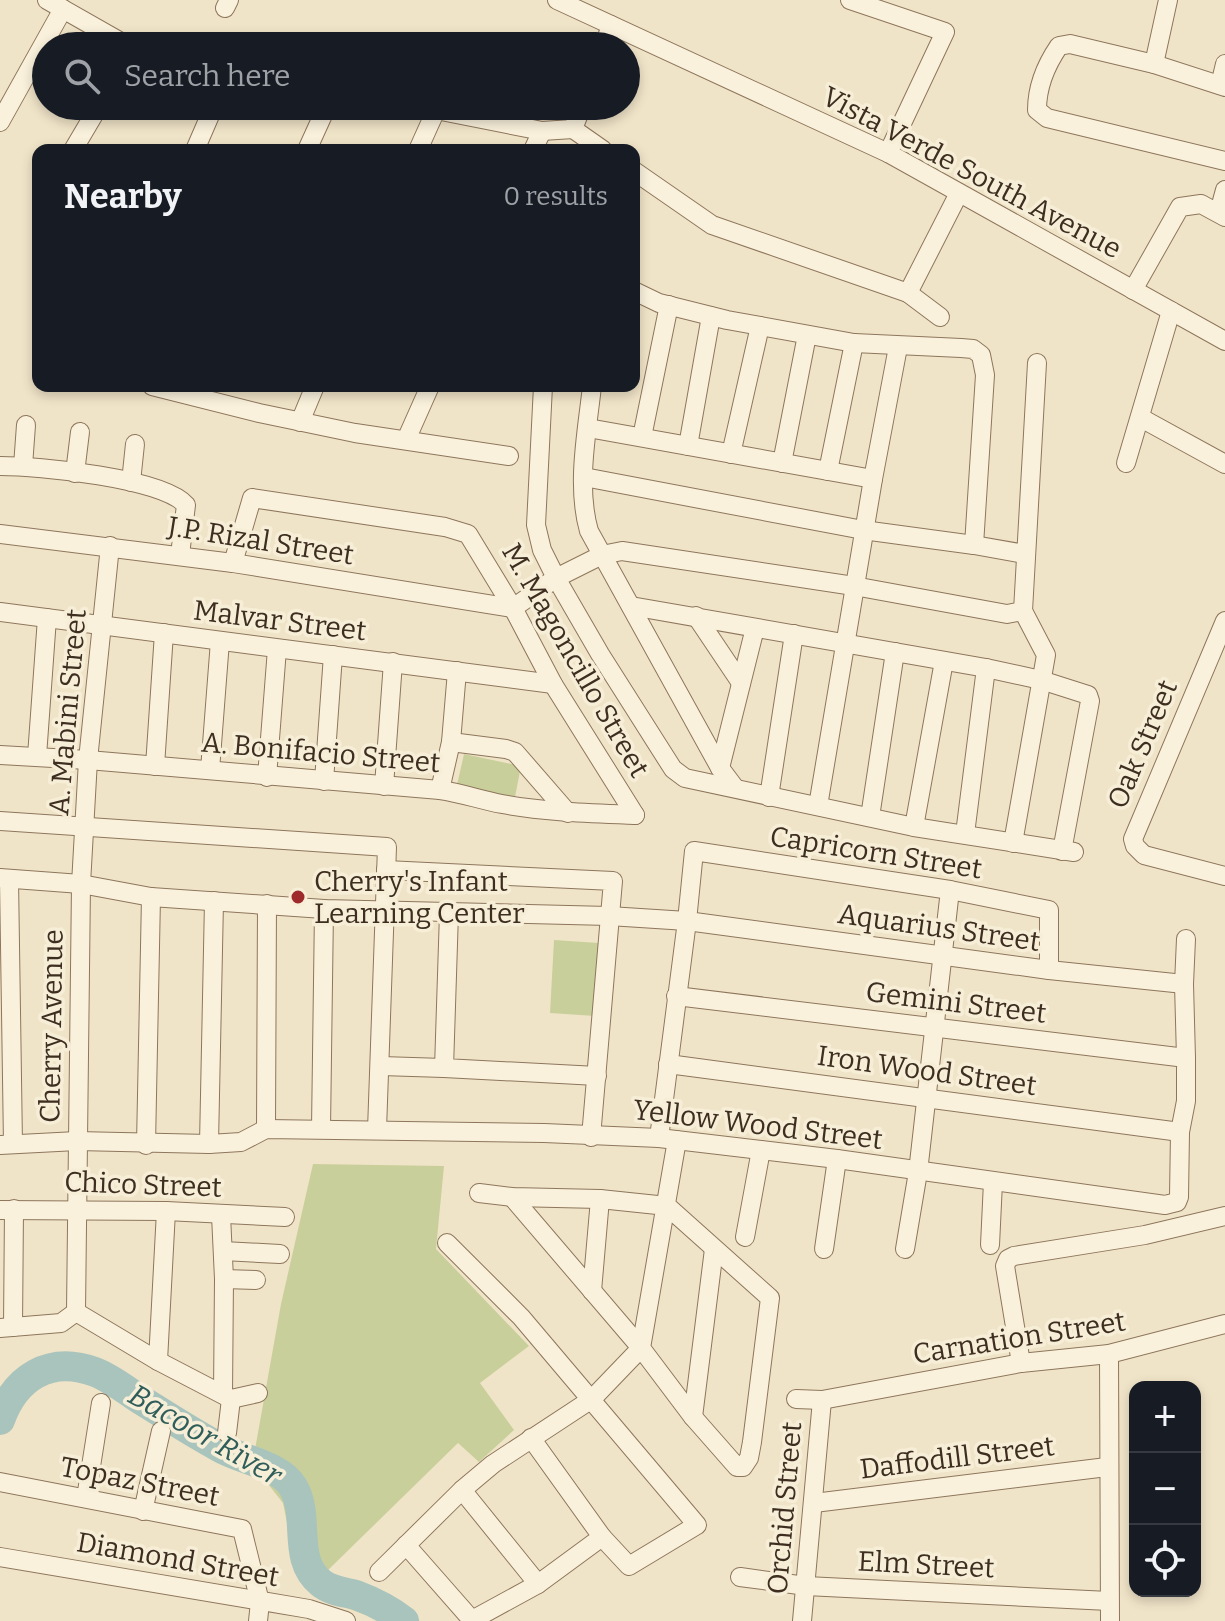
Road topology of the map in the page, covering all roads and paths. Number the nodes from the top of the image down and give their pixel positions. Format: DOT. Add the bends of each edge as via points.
graph roads {
  1 [pos="557,0"];
  2 [pos="850,0"];
  3 [pos="1168,0"];
  4 [pos="55,5"];
  5 [pos="611,25"];
  6 [pos="42,32"];
  7 [pos="103,32"];
  8 [pos="609,32"];
  9 [pos="626,32"];
  10 [pos="640,38"];
  11 [pos="32,54"];
  12 [pos="1154,64"];
  13 [pos="1225,64"];
  14 [pos="1222,86"];
  15 [pos="91,120"];
  16 [pos="208,120"];
  17 [pos="321,120"];
  18 [pos="432,120"];
  19 [pos="486,120"];
  20 [pos="577,120"];
  21 [pos="0,122"];
  22 [pos="573,129"];
  23 [pos="542,131"];
  24 [pos="77,144"];
  25 [pos="198,144"];
  26 [pos="310,144"];
  27 [pos="421,144"];
  28 [pos="536,144"];
  29 [pos="594,144"];
  30 [pos="888,153"];
  31 [pos="1225,161"];
  32 [pos="640,175"];
  33 [pos="959,193"];
  34 [pos="1224,203"];
  35 [pos="1133,290"];
  36 [pos="640,293"];
  37 [pos="908,293"];
  38 [pos="669,305"];
  39 [pos="1171,311"];
  40 [pos="711,316"];
  41 [pos="940,317"];
  42 [pos="760,326"];
  43 [pos="807,335"];
  44 [pos="1225,341"];
  45 [pos="854,343"];
  46 [pos="898,347"];
  47 [pos="1037,363"];
  48 [pos="312,392"];
  49 [pos="427,392"];
  50 [pos="543,392"];
  51 [pos="591,392"];
  52 [pos="209,393"];
  53 [pos="1141,418"];
  54 [pos="300,422"];
  55 [pos="26,425"];
  56 [pos="588,428"];
  57 [pos="80,432"];
  58 [pos="642,437"];
  59 [pos="406,440"];
  60 [pos="135,444"];
  61 [pos="688,446"];
  62 [pos="731,454"];
  63 [pos="509,456"];
  64 [pos="782,463"];
  65 [pos="1126,463"];
  66 [pos="1225,464"];
  67 [pos="0,466"];
  68 [pos="23,466"];
  69 [pos="828,471"];
  70 [pos="75,473"];
  71 [pos="584,477"];
  72 [pos="873,479"];
  73 [pos="131,482"];
  74 [pos="863,530"];
  75 [pos="0,534"];
  76 [pos="974,545"];
  77 [pos="110,546"];
  78 [pos="1025,554"];
  79 [pos="180,555"];
  80 [pos="602,555"];
  81 [pos="233,563"];
  82 [pos="556,578"];
  83 [pos="854,586"];
  84 [pos="631,606"];
  85 [pos="513,608"];
  86 [pos="1023,611"];
  87 [pos="0,612"];
  88 [pos="696,616"];
  89 [pos="47,618"];
  90 [pos="1225,621"];
  91 [pos="103,625"];
  92 [pos="755,628"];
  93 [pos="164,633"];
  94 [pos="794,634"];
  95 [pos="220,641"];
  96 [pos="847,645"];
  97 [pos="277,649"];
  98 [pos="895,652"];
  99 [pos="333,655"];
  100 [pos="944,661"];
  101 [pos="393,662"];
  102 [pos="986,668"];
  103 [pos="457,671"];
  104 [pos="1041,680"];
  105 [pos="741,683"];
  106 [pos="553,684"];
  107 [pos="451,742"];
  108 [pos="0,755"];
  109 [pos="37,756"];
  110 [pos="88,760"];
  111 [pos="155,766"];
  112 [pos="720,768"];
  113 [pos="210,770"];
  114 [pos="267,777"];
  115 [pos="324,781"];
  116 [pos="384,786"];
  117 [pos="735,788"];
  118 [pos="440,790"];
  119 [pos="769,797"];
  120 [pos="818,806"];
  121 [pos="568,813"];
  122 [pos="635,815"];
  123 [pos="870,817"];
  124 [pos="0,821"];
  125 [pos="85,825"];
  126 [pos="914,827"];
  127 [pos="965,834"];
  128 [pos="1013,843"];
  129 [pos="386,870"];
  130 [pos="1225,876"];
  131 [pos="4,878"];
  132 [pos="81,884"];
  133 [pos="950,890"];
  134 [pos="151,897"];
  135 [pos="214,901"];
  136 [pos="267,904"];
  137 [pos="324,909"];
  138 [pos="385,910"];
  139 [pos="449,913"];
  140 [pos="609,916"];
  141 [pos="687,921"];
  142 [pos="1186,939"];
  143 [pos="943,956"];
  144 [pos="1049,970"];
  145 [pos="1184,984"];
  146 [pos="676,996"];
  147 [pos="935,1027"];
  148 [pos="1186,1058"];
  149 [pos="668,1064"];
  150 [pos="381,1066"];
  151 [pos="444,1068"];
  152 [pos="597,1076"];
  153 [pos="926,1099"];
  154 [pos="266,1129"];
  155 [pos="321,1129"];
  156 [pos="377,1130"];
  157 [pos="1180,1132"];
  158 [pos="591,1137"];
  159 [pos="668,1139"];
  160 [pos="77,1141"];
  161 [pos="6,1144"];
  162 [pos="209,1144"];
  163 [pos="146,1145"];
  164 [pos="761,1150"];
  165 [pos="837,1159"];
  166 [pos="918,1172"];
  167 [pos="993,1182"];
  168 [pos="479,1193"];
  169 [pos="512,1197"];
  170 [pos="600,1199"];
  171 [pos="667,1206"];
  172 [pos="7,1210"];
  173 [pos="77,1210"];
  174 [pos="166,1211"];
  175 [pos="221,1215"];
  176 [pos="1225,1216"];
  177 [pos="285,1217"];
  178 [pos="745,1237"];
  179 [pos="447,1243"];
  180 [pos="990,1245"];
  181 [pos="714,1249"];
  182 [pos="824,1249"];
  183 [pos="905,1249"];
  184 [pos="223,1251"];
  185 [pos="280,1254"];
  186 [pos="224,1279"];
  187 [pos="256,1280"];
  188 [pos="592,1291"];
  189 [pos="76,1312"];
  190 [pos="1225,1324"];
  191 [pos="7,1328"];
  192 [pos="641,1348"];
  193 [pos="1109,1354"];
  194 [pos="158,1361"];
  195 [pos="1021,1363"];
  196 [pos="258,1393"];
  197 [pos="227,1397"];
  198 [pos="592,1399"];
  199 [pos="796,1399"];
  200 [pos="822,1400"];
  201 [pos="101,1403"];
  202 [pos="693,1417"];
  203 [pos="161,1431"];
  204 [pos="227,1433"];
  205 [pos="531,1438"];
  206 [pos="1107,1467"];
  207 [pos="0,1482"];
  208 [pos="462,1490"];
  209 [pos="86,1498"];
  210 [pos="814,1503"];
  211 [pos="143,1511"];
  212 [pos="602,1537"];
  213 [pos="406,1545"];
  214 [pos="0,1557"];
  215 [pos="379,1572"];
  216 [pos="740,1577"];
  217 [pos="538,1584"];
  218 [pos="806,1586"];
  219 [pos="1109,1601"];
  220 [pos="259,1612"];
  221 [pos="346,1621"];
  222 [pos="802,1621"];
  223 [pos="1110,1621"];
  1 -- 5 [label="street, Vista Verde South Avenue"];
  2 -- 30 [label="street" via="945,32"];
  3 -- 12 [label="street"];
  4 -- 6 [label="street"];
  4 -- 7 [label="street"];
  5 -- 8 [label="street"];
  5 -- 9 [label="street, Vista Verde South Avenue"];
  10 -- 30 [label="street, Vista Verde South Avenue"];
  11 -- 21 [label="street"];
  12 -- 14 [label="street"];
  12 -- 31 [label="street" via="1070,44 1059,46 1037,94 1037,110 1047,118"];
  13 -- 14 [label="street"];
  15 -- 24 [label="street"];
  16 -- 25 [label="street"];
  17 -- 26 [label="street"];
  18 -- 27 [label="street"];
  19 -- 23 [label="street"];
  20 -- 22 [label="street"];
  22 -- 23 [label="street"];
  22 -- 29 [label="street"];
  23 -- 28 [label="street"];
  30 -- 33 [label="street, Vista Verde South Avenue"];
  32 -- 37 [label="street" via="712,225"];
  33 -- 35 [label="street, Vista Verde South Avenue"];
  33 -- 37 [label="street"];
  34 -- 35 [label="street" via="1180,207"];
  35 -- 39 [label="street, Vista Verde South Avenue"];
  36 -- 38 [label="street"];
  37 -- 41 [label="street"];
  38 -- 40 [label="street"];
  38 -- 58 [label="street"];
  39 -- 44 [label="street, Vista Verde South Avenue"];
  39 -- 53 [label="street"];
  40 -- 42 [label="street"];
  40 -- 61 [label="street"];
  42 -- 43 [label="street"];
  42 -- 62 [label="street"];
  43 -- 45 [label="street"];
  43 -- 64 [label="street"];
  45 -- 46 [label="street"];
  45 -- 69 [label="street"];
  46 -- 72 [label="street"];
  46 -- 76 [label="street" via="973,349 981,355 985,375"];
  47 -- 78 [label="street"];
  48 -- 54 [label="street"];
  49 -- 59 [label="street"];
  50 -- 82 [label="street" via="536,525"];
  51 -- 56 [label="street"];
  52 -- 54 [label="street"];
  53 -- 65 [label="street"];
  53 -- 66 [label="street"];
  54 -- 59 [label="street"];
  55 -- 68 [label="street"];
  56 -- 58 [label="street"];
  56 -- 71 [label="street"];
  57 -- 70 [label="street"];
  58 -- 61 [label="street"];
  59 -- 63 [label="street"];
  60 -- 73 [label="street"];
  61 -- 62 [label="street"];
  62 -- 64 [label="street"];
  64 -- 69 [label="street"];
  67 -- 68 [label="street"];
  68 -- 70 [label="street"];
  69 -- 72 [label="street"];
  70 -- 73 [label="street"];
  71 -- 74 [label="street"];
  71 -- 80 [label="street" via="584,516"];
  72 -- 74 [label="street"];
  73 -- 79 [label="street" via="180,498 186,505"];
  74 -- 76 [label="street"];
  74 -- 83 [label="street"];
  75 -- 77 [label="street, J.P. Rizal Street"];
  76 -- 78 [label="street"];
  77 -- 79 [label="street, J.P. Rizal Street"];
  77 -- 91 [label="street, A. Mabini Street"];
  78 -- 86 [label="street"];
  79 -- 81 [label="street, J.P. Rizal Street"];
  80 -- 82 [label="street"];
  80 -- 83 [label="street" via="622,551"];
  80 -- 84 [label="street"];
  81 -- 85 [label="street, J.P. Rizal Street"];
  81 -- 85 [label="street, M. Magoncillo Street" via="252,498 445,527 468,534"];
  82 -- 85 [label="street"];
  82 -- 117 [label="street" via="673,769 685,778"];
  83 -- 86 [label="street" via="1007,614"];
  83 -- 96 [label="street"];
  84 -- 88 [label="street"];
  84 -- 112 [label="street"];
  85 -- 106 [label="street, M. Magoncillo Street"];
  86 -- 104 [label="street" via="1046,655"];
  87 -- 89 [label="street, Malvar Street"];
  88 -- 92 [label="street"];
  88 -- 105 [label="street"];
  89 -- 91 [label="street, Malvar Street"];
  89 -- 109 [label="street"];
  90 -- 130 [label="street, Oak Street" via="1133,839 1144,855"];
  91 -- 93 [label="street, Malvar Street"];
  91 -- 110 [label="street, A. Mabini Street"];
  92 -- 94 [label="street"];
  92 -- 105 [label="street"];
  93 -- 95 [label="street, Malvar Street"];
  93 -- 111 [label="street"];
  94 -- 96 [label="street"];
  94 -- 119 [label="street"];
  95 -- 97 [label="street, Malvar Street"];
  95 -- 113 [label="street"];
  96 -- 98 [label="street"];
  96 -- 120 [label="street"];
  97 -- 99 [label="street, Malvar Street"];
  97 -- 114 [label="street"];
  98 -- 100 [label="street"];
  98 -- 123 [label="street"];
  99 -- 101 [label="street, Malvar Street"];
  99 -- 115 [label="street"];
  100 -- 102 [label="street"];
  100 -- 126 [label="street"];
  101 -- 103 [label="street, Malvar Street"];
  101 -- 116 [label="street"];
  102 -- 104 [label="street"];
  102 -- 127 [label="street"];
  103 -- 106 [label="street, Malvar Street"];
  103 -- 107 [label="street"];
  104 -- 128 [label="street"];
  104 -- 128 [label="street" via="1090,697 1068,852"];
  105 -- 112 [label="street"];
  106 -- 122 [label="street, M. Magoncillo Street"];
  107 -- 118 [label="street"];
  107 -- 121 [label="street" via="515,752"];
  108 -- 109 [label="street, A. Bonifacio Street"];
  109 -- 110 [label="street, A. Bonifacio Street"];
  110 -- 111 [label="street, A. Bonifacio Street"];
  110 -- 125 [label="street, A. Mabini Street"];
  111 -- 113 [label="street, A. Bonifacio Street"];
  112 -- 117 [label="street"];
  113 -- 114 [label="street, A. Bonifacio Street"];
  114 -- 115 [label="street, A. Bonifacio Street"];
  115 -- 116 [label="street, A. Bonifacio Street"];
  116 -- 118 [label="street, A. Bonifacio Street"];
  117 -- 119 [label="street"];
  118 -- 121 [label="street, A. Bonifacio Street"];
  119 -- 120 [label="street"];
  120 -- 123 [label="street"];
  121 -- 122 [label="street, A. Bonifacio Street"];
  123 -- 126 [label="street"];
  124 -- 125 [label="street"];
  125 -- 129 [label="street" via="387,847"];
  125 -- 132 [label="street, A. Mabini Street"];
  126 -- 127 [label="street"];
  127 -- 128 [label="street"];
  129 -- 138 [label="street"];
  129 -- 140 [label="street" via="613,881"];
  131 -- 132 [label="street, Aquarius Street"];
  131 -- 161 [label="street"];
  132 -- 134 [label="street, Aquarius Street"];
  132 -- 160 [label="street, Cherry Avenue"];
  133 -- 141 [label="street, Capricorn Street" via="694,851"];
  133 -- 143 [label="street"];
  133 -- 144 [label="street, Capricorn Street" via="1049,910"];
  134 -- 135 [label="street, Aquarius Street"];
  134 -- 163 [label="street"];
  135 -- 136 [label="street, Aquarius Street"];
  135 -- 162 [label="street"];
  136 -- 137 [label="street, Aquarius Street"];
  136 -- 154 [label="street"];
  137 -- 138 [label="street, Aquarius Street"];
  137 -- 155 [label="street"];
  138 -- 139 [label="street, Aquarius Street"];
  138 -- 150 [label="street"];
  139 -- 140 [label="street, Aquarius Street"];
  139 -- 151 [label="street"];
  140 -- 141 [label="street, Aquarius Street"];
  140 -- 152 [label="street"];
  141 -- 143 [label="street, Aquarius Street"];
  141 -- 146 [label="street"];
  142 -- 145 [label="street"];
  143 -- 144 [label="street, Aquarius Street"];
  143 -- 147 [label="street"];
  144 -- 145 [label="street, Aquarius Street"];
  145 -- 148 [label="street"];
  146 -- 147 [label="street, Gemini Street"];
  146 -- 149 [label="street"];
  147 -- 148 [label="street, Gemini Street"];
  147 -- 153 [label="street"];
  148 -- 157 [label="street"];
  149 -- 153 [label="street, Iron Wood Street"];
  149 -- 159 [label="street"];
  150 -- 151 [label="street"];
  150 -- 156 [label="street"];
  151 -- 152 [label="street"];
  152 -- 158 [label="street"];
  153 -- 157 [label="street, Iron Wood Street"];
  153 -- 166 [label="street"];
  154 -- 155 [label="street, Yellow Wood Street"];
  154 -- 162 [label="street" via="241,1142"];
  155 -- 156 [label="street, Yellow Wood Street"];
  156 -- 158 [label="street, Yellow Wood Street"];
  157 -- 167 [label="street, Yellow Wood Street" via="1177,1202 1165,1205"];
  158 -- 159 [label="street, Yellow Wood Street"];
  159 -- 164 [label="street, Yellow Wood Street"];
  159 -- 171 [label="street"];
  160 -- 161 [label="street"];
  160 -- 163 [label="street"];
  160 -- 173 [label="street, Cherry Avenue"];
  162 -- 163 [label="street"];
  164 -- 165 [label="street, Yellow Wood Street"];
  164 -- 178 [label="street"];
  165 -- 166 [label="street, Yellow Wood Street"];
  165 -- 182 [label="street"];
  166 -- 167 [label="street, Yellow Wood Street"];
  166 -- 183 [label="street"];
  167 -- 180 [label="street"];
  168 -- 169 [label="street"];
  169 -- 170 [label="street"];
  169 -- 188 [label="street"];
  170 -- 171 [label="street"];
  170 -- 188 [label="street"];
  171 -- 181 [label="street"];
  171 -- 192 [label="street"];
  172 -- 173 [label="street, Chico Street"];
  172 -- 191 [label="street"];
  173 -- 174 [label="street, Chico Street"];
  173 -- 189 [label="street, Cherry Avenue"];
  174 -- 175 [label="street, Chico Street"];
  174 -- 194 [label="street"];
  175 -- 177 [label="street, Chico Street"];
  175 -- 184 [label="street"];
  176 -- 195 [label="street" via="1008,1259"];
  179 -- 198 [label="street"];
  181 -- 202 [label="street"];
  181 -- 202 [label="street" via="770,1298 746,1466 737,1467"];
  184 -- 185 [label="street"];
  184 -- 186 [label="street"];
  186 -- 187 [label="street"];
  186 -- 197 [label="street"];
  188 -- 192 [label="street"];
  189 -- 191 [label="street" via="61,1323"];
  189 -- 194 [label="street"];
  190 -- 193 [label="street, Carnation Street"];
  192 -- 198 [label="street"];
  192 -- 202 [label="street"];
  193 -- 195 [label="street, Carnation Street"];
  193 -- 206 [label="street"];
  194 -- 197 [label="street"];
  195 -- 200 [label="street, Carnation Street"];
  196 -- 197 [label="street"];
  197 -- 204 [label="street"];
  198 -- 205 [label="street"];
  198 -- 212 [label="street" via="697,1525 629,1566"];
  199 -- 200 [label="street, Carnation Street"];
  200 -- 210 [label="street, Orchid Street"];
  201 -- 209 [label="street"];
  203 -- 211 [label="street"];
  205 -- 208 [label="street"];
  205 -- 212 [label="street"];
  206 -- 210 [label="street, Daffodill Street"];
  206 -- 219 [label="street"];
  207 -- 209 [label="street, Topaz Street"];
  208 -- 213 [label="street"];
  208 -- 217 [label="street"];
  209 -- 211 [label="street, Topaz Street"];
  210 -- 218 [label="street, Orchid Street"];
  211 -- 220 [label="street, Topaz Street" via="242,1529"];
  212 -- 217 [label="street"];
  213 -- 215 [label="street"];
  213 -- 217 [label="street" via="471,1619"];
  214 -- 220 [label="street, Diamond Street"];
  216 -- 218 [label="street, Elm Street"];
  218 -- 219 [label="street, Elm Street"];
  218 -- 222 [label="street, Orchid Street"];
  219 -- 223 [label="street"];
  220 -- 221 [label="street, Diamond Street" via="309,1609"];
}
